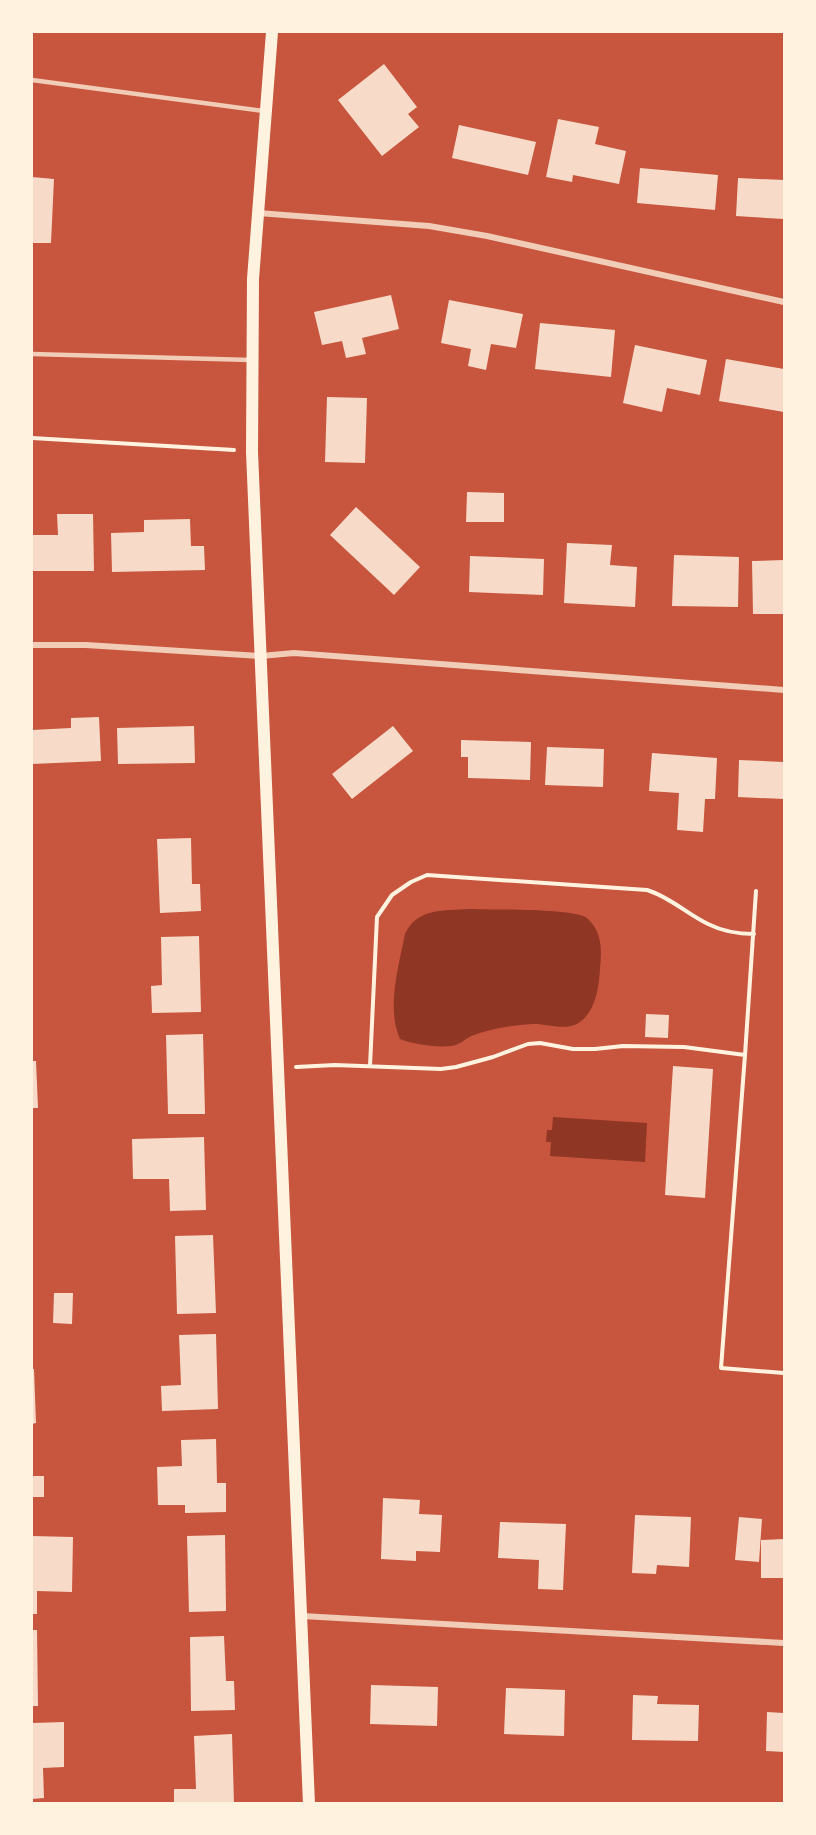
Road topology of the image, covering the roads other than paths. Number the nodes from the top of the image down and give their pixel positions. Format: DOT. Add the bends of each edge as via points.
graph roads {
  1 [pos="272,32"];
  2 [pos="32,80"];
  3 [pos="266,112"];
  4 [pos="258,213"];
  5 [pos="784,302"];
  6 [pos="32,354"];
  7 [pos="253,360"];
  8 [pos="32,645"];
  9 [pos="261,656"];
  10 [pos="784,690"];
  11 [pos="301,1616"];
  12 [pos="784,1643"];
  13 [pos="309,1803"];
  1 -- 3 [label="main road"];
  2 -- 3 [label="lane"];
  3 -- 4 [label="main road"];
  4 -- 5 [label="street" via="429,226"];
  4 -- 7 [label="main road"];
  6 -- 7 [label="lane"];
  7 -- 9 [label="main road" via="252,452"];
  8 -- 9 [label="street"];
  9 -- 10 [label="street" via="294,653"];
  9 -- 11 [label="main road"];
  11 -- 12 [label="street"];
  11 -- 13 [label="main road"];
}
